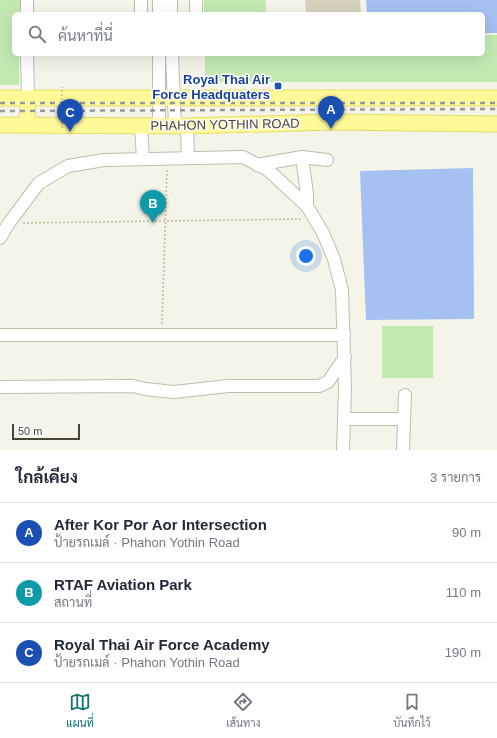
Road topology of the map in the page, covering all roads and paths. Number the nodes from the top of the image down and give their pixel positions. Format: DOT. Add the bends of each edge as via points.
graph roads {
  1 [pos="27,0"];
  2 [pos="141,0"];
  3 [pos="159,0"];
  4 [pos="171,0"];
  5 [pos="196,0"];
  6 [pos="27,12"];
  7 [pos="141,12"];
  8 [pos="159,12"];
  9 [pos="171,12"];
  10 [pos="196,12"];
  11 [pos="27,56"];
  12 [pos="158,56"];
  13 [pos="173,56"];
  14 [pos="62,87"];
  15 [pos="0,98"];
  16 [pos="28,98"];
  17 [pos="497,98"];
  18 [pos="166,99"];
  19 [pos="497,124"];
  20 [pos="0,125"];
  21 [pos="27,125"];
  22 [pos="141,126"];
  23 [pos="159,126"];
  24 [pos="181,126"];
  25 [pos="62,128"];
  26 [pos="302,157"];
  27 [pos="168,158"];
  28 [pos="188,158"];
  29 [pos="143,159"];
  30 [pos="327,160"];
  31 [pos="257,165"];
  32 [pos="307,206"];
  33 [pos="315,219"];
  34 [pos="165,221"];
  35 [pos="9,223"];
  36 [pos="1,235"];
  37 [pos="0,335"];
  38 [pos="162,335"];
  39 [pos="344,335"];
  40 [pos="345,356"];
  41 [pos="0,387"];
  42 [pos="405,395"];
  43 [pos="344,419"];
  44 [pos="404,419"];
  45 [pos="343,450"];
  46 [pos="404,450"];
  1 -- 6 [label="lane"];
  2 -- 7 [label="lane"];
  3 -- 8 [label="lane"];
  4 -- 9 [label="lane"];
  5 -- 10 [label="lane"];
  11 -- 16 [label="lane"];
  12 -- 18 [label="lane"];
  13 -- 18 [label="lane"];
  14 -- 25 [label="path, bridge"];
  15 -- 16 [label="main road, PHAHON YOTHIN ROAD"];
  16 -- 18 [label="main road, PHAHON YOTHIN ROAD"];
  16 -- 21 [label="main road"];
  17 -- 18 [label="main road, PHAHON YOTHIN ROAD"];
  18 -- 23 [label="lane"];
  18 -- 24 [label="lane"];
  19 -- 24 [label="main road, PHAHON YOTHIN ROAD" via="332,122"];
  20 -- 21 [label="main road, PHAHON YOTHIN ROAD"];
  21 -- 22 [label="main road, PHAHON YOTHIN ROAD"];
  22 -- 23 [label="main road, PHAHON YOTHIN ROAD"];
  22 -- 29 [label="lane"];
  23 -- 24 [label="main road, PHAHON YOTHIN ROAD"];
  24 -- 28 [label="lane"];
  26 -- 30 [label="lane"];
  26 -- 31 [label="lane"];
  26 -- 32 [label="lane"];
  27 -- 28 [label="lane"];
  27 -- 29 [label="lane"];
  27 -- 34 [label="path"];
  28 -- 31 [label="lane" via="243,157"];
  29 -- 35 [label="lane" via="104,160 68,166 39,183"];
  31 -- 32 [label="lane" via="268,170"];
  32 -- 33 [label="lane"];
  33 -- 34 [label="path"];
  33 -- 39 [label="lane" via="334,258 342,290"];
  34 -- 35 [label="path"];
  34 -- 38 [label="path"];
  35 -- 36 [label="lane"];
  37 -- 38 [label="lane"];
  38 -- 39 [label="lane"];
  39 -- 40 [label="lane"];
  40 -- 41 [label="lane" via="328,382 318,386 228,386 174,392 133,386"];
  40 -- 43 [label="lane"];
  42 -- 44 [label="lane"];
  43 -- 44 [label="lane"];
  43 -- 45 [label="lane"];
  44 -- 46 [label="lane"];
}
